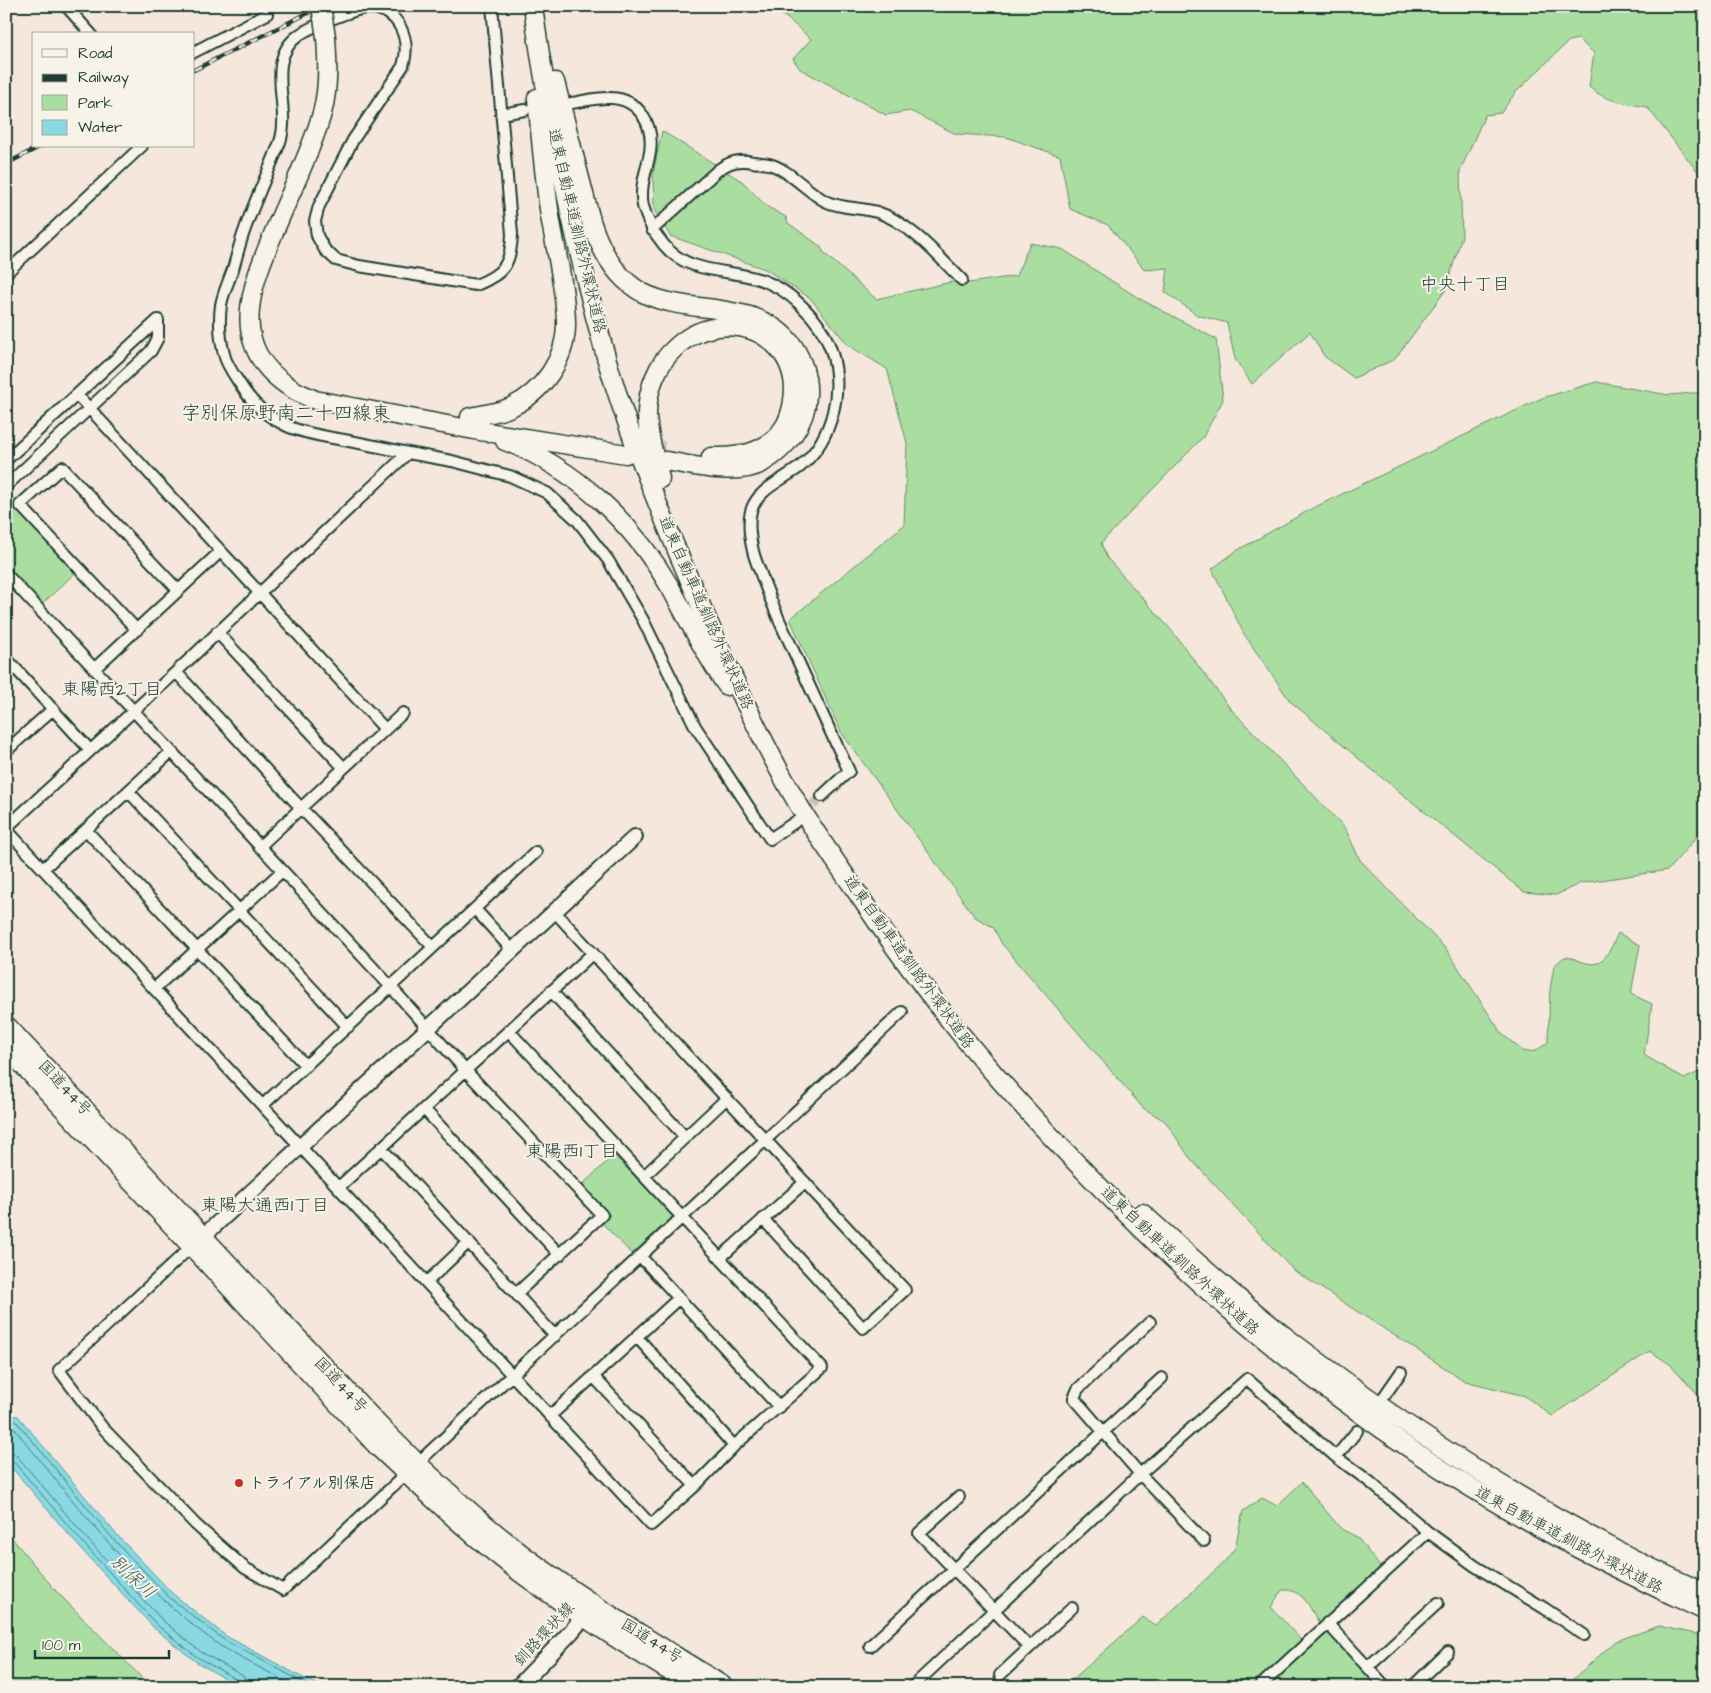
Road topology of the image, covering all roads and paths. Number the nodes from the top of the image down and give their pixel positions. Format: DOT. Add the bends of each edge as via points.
graph roads {
  1 [pos="66,6"];
  2 [pos="321,6"];
  3 [pos="327,6"];
  4 [pos="492,6"];
  5 [pos="528,6"];
  6 [pos="533,6"];
  7 [pos="542,6"];
  8 [pos="267,14"];
  9 [pos="89,32"];
  10 [pos="329,36"];
  11 [pos="546,47"];
  12 [pos="195,51"];
  13 [pos="571,103"];
  14 [pos="525,110"];
  15 [pos="501,114"];
  16 [pos="140,148"];
  17 [pos="652,230"];
  18 [pos="6,273"];
  19 [pos="962,280"];
  20 [pos="77,395"];
  21 [pos="89,409"];
  22 [pos="472,423"];
  23 [pos="408,452"];
  24 [pos="644,452"];
  25 [pos="6,460"];
  26 [pos="6,486"];
  27 [pos="664,493"];
  28 [pos="221,551"];
  29 [pos="6,574"];
  30 [pos="178,590"];
  31 [pos="260,593"];
  32 [pos="138,630"];
  33 [pos="217,632"];
  34 [pos="6,658"];
  35 [pos="94,669"];
  36 [pos="176,672"];
  37 [pos="53,709"];
  38 [pos="133,710"];
  39 [pos="403,713"];
  40 [pos="385,729"];
  41 [pos="762,736"];
  42 [pos="7,747"];
  43 [pos="90,750"];
  44 [pos="171,752"];
  45 [pos="344,768"];
  46 [pos="129,792"];
  47 [pos="822,796"];
  48 [pos="300,807"];
  49 [pos="796,822"];
  50 [pos="6,828"];
  51 [pos="86,830"];
  52 [pos="635,837"];
  53 [pos="259,847"];
  54 [pos="536,852"];
  55 [pos="43,869"];
  56 [pos="282,871"];
  57 [pos="475,909"];
  58 [pos="239,910"];
  59 [pos="556,912"];
  60 [pos="433,948"];
  61 [pos="198,949"];
  62 [pos="513,952"];
  63 [pos="593,953"];
  64 [pos="391,987"];
  65 [pos="154,989"];
  66 [pos="551,991"];
  67 [pos="902,1012"];
  68 [pos="6,1025"];
  69 [pos="348,1027"];
  70 [pos="428,1029"];
  71 [pos="509,1031"];
  72 [pos="6,1047"];
  73 [pos="306,1066"];
  74 [pos="466,1071"];
  75 [pos="727,1098"];
  76 [pos="262,1105"];
  77 [pos="424,1109"];
  78 [pos="685,1137"];
  79 [pos="767,1140"];
  80 [pos="302,1146"];
  81 [pos="382,1148"];
  82 [pos="644,1176"];
  83 [pos="805,1182"];
  84 [pos="339,1187"];
  85 [pos="683,1218"];
  86 [pos="763,1219"];
  87 [pos="198,1242"];
  88 [pos="469,1242"];
  89 [pos="560,1255"];
  90 [pos="640,1256"];
  91 [pos="720,1258"];
  92 [pos="427,1282"];
  93 [pos="517,1293"];
  94 [pos="679,1298"];
  95 [pos="1150,1322"];
  96 [pos="555,1336"];
  97 [pos="637,1337"];
  98 [pos="1401,1372"];
  99 [pos="513,1375"];
  100 [pos="594,1376"];
  101 [pos="1162,1378"];
  102 [pos="1385,1395"];
  103 [pos="779,1407"];
  104 [pos="550,1416"];
  105 [pos="1105,1431"];
  106 [pos="1357,1431"];
  107 [pos="734,1446"];
  108 [pos="1336,1457"];
  109 [pos="411,1468"];
  110 [pos="1140,1474"];
  111 [pos="695,1486"];
  112 [pos="959,1497"];
  113 [pos="1428,1532"];
  114 [pos="1204,1541"];
  115 [pos="954,1569"];
  116 [pos="1705,1593"];
  117 [pos="1438,1602"];
  118 [pos="1072,1608"];
  119 [pos="589,1610"];
  120 [pos="994,1610"];
  121 [pos="1705,1611"];
  122 [pos="1327,1623"];
  123 [pos="1584,1635"];
  124 [pos="870,1646"];
  125 [pos="1029,1647"];
  126 [pos="1448,1652"];
  127 [pos="1368,1667"];
  128 [pos="1000,1675"];
  129 [pos="518,1687"];
  130 [pos="696,1687"];
  131 [pos="725,1687"];
  132 [pos="912,1687"];
  133 [pos="1259,1687"];
  134 [pos="1386,1687"];
  135 [pos="1412,1687"];
  1 -- 9 [label="street"];
  2 -- 10 [label="highway, bridge"];
  3 -- 10 [label="highway"];
  4 -- 15 [label="street"];
  5 -- 22 [label="highway" via="548,202 564,297 564,341 542,385 511,407"];
  6 -- 24 [label="highway, 道東自動車道;釧路外環状道路" via="550,113 594,312 608,363"];
  7 -- 11 [label="highway, 道東自動車道;釧路外環状道路"];
  8 -- 12 [label="street"];
  10 -- 22 [label="highway" via="327,87 320,122 258,270 250,301 250,331 255,348 277,378 315,400"];
  11 -- 24 [label="highway, 道東自動車道;釧路外環状道路" via="585,244"];
  11 -- 24 [label="highway" via="591,221 614,269 636,288 662,301 757,318 788,340 804,368 807,382 805,412 792,437 772,457 758,465 738,469 707,468"];
  13 -- 17 [label="street" via="611,98 628,101 644,116 651,132 643,204"];
  14 -- 15 [label="street"];
  15 -- 23 [label="street" via="512,250 500,271 476,285 336,260 317,236 315,221 319,206 353,140 402,66 406,57 405,35 387,14 370,8 358,9 298,35 283,55 280,68 281,139 245,228 222,305 220,330 224,356 247,396 262,411 286,426"];
  16 -- 18 [label="street"];
  17 -- 19 [label="street" via="727,163 744,160 773,165 826,202 878,212 893,219 912,232"];
  17 -- 47 [label="street" via="668,250 683,261 699,268 758,278 782,290 820,324 831,350 837,376 835,403 828,427 818,447 801,466 760,495 751,510 750,527 753,551 773,607 849,771"];
  20 -- 21 [label="street"];
  20 -- 21 [label="street" via="158,320 158,338 150,351"];
  20 -- 25 [label="street"];
  21 -- 26 [label="street"];
  21 -- 28 [label="street"];
  22 -- 24 [label="highway"];
  22 -- 41 [label="highway" via="544,460 592,493 620,519 670,586 721,678"];
  23 -- 31 [label="street"];
  23 -- 49 [label="street" via="510,476 547,493 578,520 608,560 638,611 695,726 770,839"];
  24 -- 27 [label="highway, 道東自動車道;釧路外環状道路"];
  24 -- 27 [label="highway" via="712,457 737,457 753,453 775,439 788,419 794,395 794,378 779,348 765,336 733,326 717,326 702,331 674,348 654,377 648,411 648,430"];
  24 -- 41 [label="highway, 道東自動車道;釧路外環状道路" via="685,571"];
  27 -- 116 [label="highway, 道東自動車道;釧路外環状道路" via="727,646 805,799 890,929 978,1042 1043,1113 1138,1209 1209,1273 1291,1341 1373,1401 1535,1505 1627,1556"];
  28 -- 30 [label="street"];
  28 -- 31 [label="street"];
  29 -- 35 [label="street"];
  30 -- 32 [label="street"];
  30 -- 32 [label="street" via="62,467 20,505"];
  31 -- 33 [label="street"];
  31 -- 40 [label="street"];
  32 -- 35 [label="street"];
  33 -- 36 [label="street"];
  33 -- 45 [label="street"];
  34 -- 37 [label="street"];
  35 -- 38 [label="street"];
  36 -- 38 [label="street"];
  36 -- 48 [label="street"];
  37 -- 42 [label="street"];
  37 -- 43 [label="street"];
  38 -- 43 [label="street"];
  38 -- 44 [label="street"];
  39 -- 40 [label="street"];
  40 -- 45 [label="street"];
  41 -- 121 [label="highway, 道東自動車道;釧路外環状道路" via="798,804 847,878 972,1049 1081,1168 1200,1283 1282,1354 1347,1404 1453,1476 1527,1521"];
  43 -- 50 [label="street"];
  44 -- 46 [label="street"];
  44 -- 53 [label="street"];
  45 -- 48 [label="street"];
  46 -- 51 [label="street"];
  46 -- 58 [label="street"];
  48 -- 53 [label="street"];
  48 -- 60 [label="street"];
  50 -- 55 [label="street"];
  51 -- 55 [label="street"];
  51 -- 61 [label="street"];
  52 -- 59 [label="street"];
  53 -- 56 [label="street"];
  54 -- 57 [label="street"];
  55 -- 65 [label="street"];
  56 -- 58 [label="street"];
  56 -- 64 [label="street"];
  57 -- 60 [label="street"];
  57 -- 62 [label="street"];
  58 -- 61 [label="street"];
  58 -- 69 [label="street"];
  59 -- 62 [label="street"];
  59 -- 63 [label="street"];
  60 -- 64 [label="street"];
  61 -- 65 [label="street"];
  61 -- 73 [label="street"];
  62 -- 70 [label="street"];
  63 -- 66 [label="street"];
  63 -- 75 [label="street"];
  64 -- 69 [label="street"];
  64 -- 70 [label="street"];
  65 -- 76 [label="street"];
  66 -- 71 [label="street"];
  66 -- 78 [label="street"];
  67 -- 79 [label="street"];
  68 -- 87 [label="highway, 国道44号"];
  69 -- 73 [label="street"];
  70 -- 74 [label="street"];
  70 -- 80 [label="street"];
  71 -- 74 [label="street"];
  71 -- 82 [label="street"];
  72 -- 87 [label="highway, 国道44号"];
  73 -- 76 [label="street"];
  74 -- 77 [label="street"];
  74 -- 89 [label="street" via="602,1215"];
  75 -- 78 [label="street"];
  75 -- 79 [label="street"];
  76 -- 80 [label="street"];
  77 -- 81 [label="street"];
  77 -- 89 [label="street"];
  78 -- 82 [label="street"];
  79 -- 83 [label="street"];
  79 -- 85 [label="street"];
  80 -- 84 [label="street"];
  80 -- 87 [label="street"];
  81 -- 84 [label="street"];
  81 -- 88 [label="street"];
  82 -- 85 [label="street"];
  83 -- 86 [label="street"];
  83 -- 86 [label="street" via="906,1290 863,1328"];
  84 -- 92 [label="street"];
  85 -- 90 [label="street"];
  85 -- 91 [label="street"];
  86 -- 91 [label="street"];
  87 -- 109 [label="highway, 国道44号" via="369,1415"];
  87 -- 109 [label="street" via="59,1370 102,1427 137,1465 196,1525 245,1568 282,1590"];
  88 -- 92 [label="street"];
  88 -- 93 [label="street"];
  89 -- 93 [label="street"];
  90 -- 94 [label="street"];
  90 -- 96 [label="street"];
  91 -- 103 [label="street" via="822,1368"];
  92 -- 99 [label="street"];
  93 -- 96 [label="street"];
  94 -- 97 [label="street"];
  94 -- 103 [label="street"];
  95 -- 105 [label="street" via="1078,1389 1074,1398"];
  96 -- 99 [label="street"];
  97 -- 100 [label="street"];
  97 -- 107 [label="street"];
  98 -- 102 [label="street"];
  99 -- 104 [label="street"];
  99 -- 109 [label="street"];
  100 -- 104 [label="street"];
  100 -- 111 [label="street"];
  101 -- 105 [label="street"];
  103 -- 107 [label="street"];
  104 -- 111 [label="street" via="651,1525"];
  105 -- 110 [label="street"];
  105 -- 115 [label="street"];
  106 -- 108 [label="street"];
  107 -- 111 [label="street"];
  108 -- 110 [label="street" via="1247,1379"];
  108 -- 113 [label="street"];
  109 -- 119 [label="highway, 国道44号" via="443,1508 517,1570"];
  110 -- 114 [label="street"];
  110 -- 120 [label="street"];
  112 -- 115 [label="street" via="919,1533"];
  113 -- 122 [label="street"];
  113 -- 123 [label="street"];
  115 -- 120 [label="street"];
  115 -- 124 [label="street"];
  117 -- 127 [label="street"];
  118 -- 125 [label="street"];
  119 -- 129 [label="main road, 釧路環状線"];
  119 -- 130 [label="highway, 国道44号"];
  119 -- 131 [label="highway, 国道44号"];
  120 -- 125 [label="street"];
  120 -- 132 [label="street"];
  122 -- 127 [label="street"];
  122 -- 133 [label="street"];
  125 -- 128 [label="street"];
  126 -- 135 [label="street"];
  127 -- 134 [label="street"];
}
